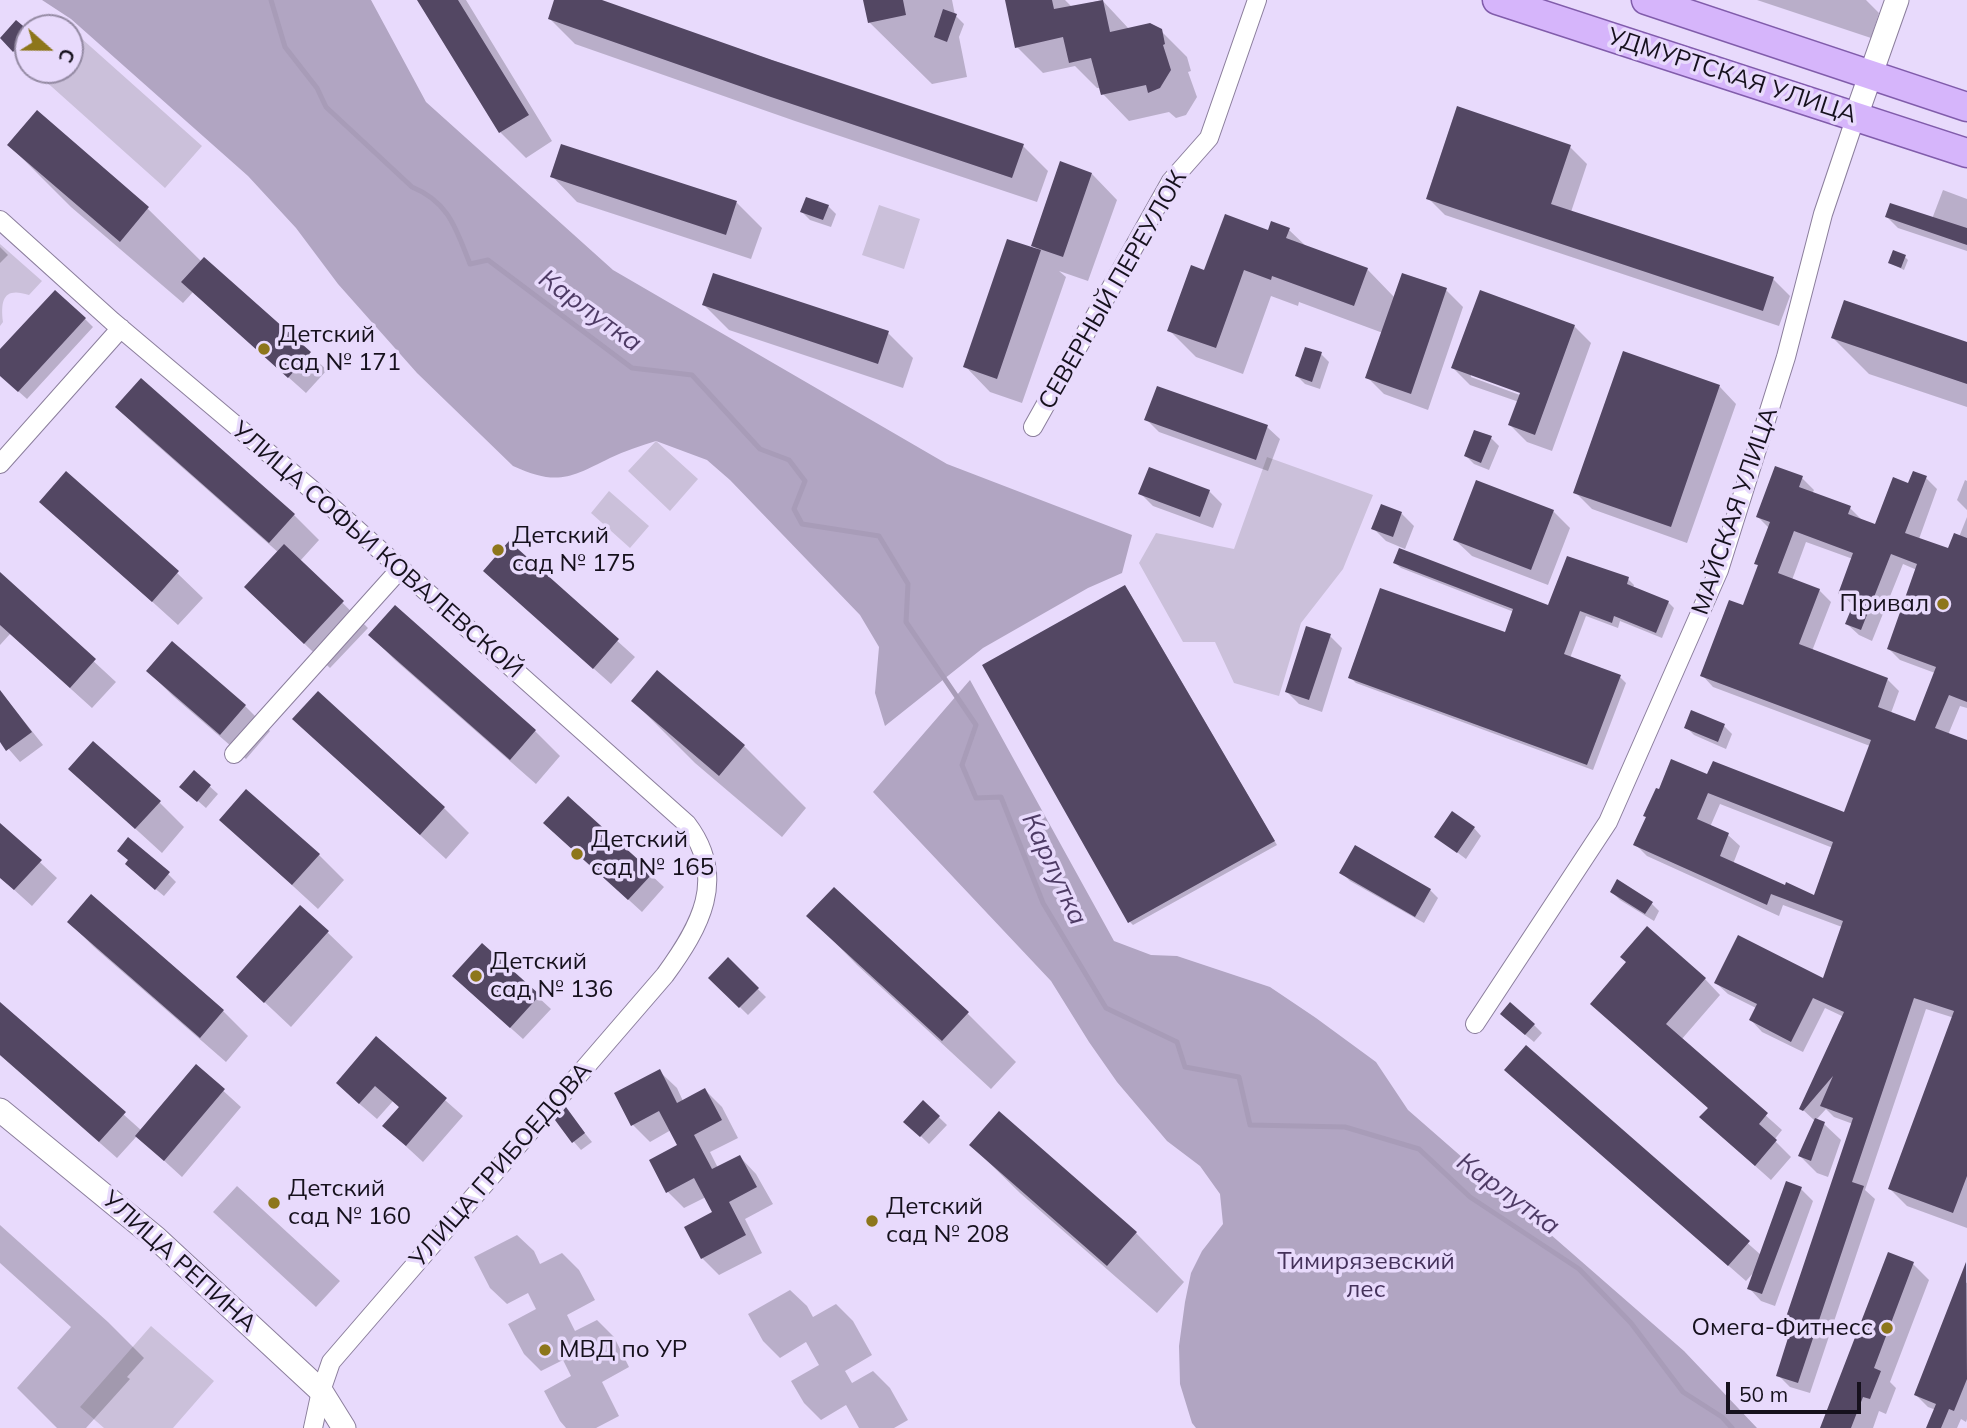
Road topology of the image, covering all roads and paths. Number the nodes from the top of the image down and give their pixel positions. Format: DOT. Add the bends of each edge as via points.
graph roads {
  1 [pos="1257,0"];
  2 [pos="1497,0"];
  3 [pos="1646,0"];
  4 [pos="1897,0"];
  5 [pos="1776,43"];
  6 [pos="1870,75"];
  7 [pos="1764,86"];
  8 [pos="1967,107"];
  9 [pos="1856,116"];
  10 [pos="1967,153"];
  11 [pos="0,220"];
  12 [pos="121,328"];
  13 [pos="1033,427"];
  14 [pos="0,464"];
  15 [pos="401,568"];
  16 [pos="234,754"];
  17 [pos="704,906"];
  18 [pos="1475,1024"];
  19 [pos="0,1110"];
  20 [pos="321,1391"];
  21 [pos="313,1428"];
  22 [pos="344,1428"];
  1 -- 13 [label="street, СЕВЕРНЫЙ ПЕРЕУЛОК" via="1209,138 1171,181"];
  2 -- 7 [label="main road, УДМУРТСКАЯ УЛИЦА"];
  3 -- 5 [label="main road, УДМУРТСКАЯ УЛИЦА"];
  4 -- 6 [label="street, МАЙСКАЯ УЛИЦА"];
  5 -- 6 [label="main road, УДМУРТСКАЯ УЛИЦА"];
  5 -- 7 [label="main road" via="1784,58 1782,69 1777,79"];
  6 -- 8 [label="main road, УДМУРТСКАЯ УЛИЦА"];
  6 -- 9 [label="street, МАЙСКАЯ УЛИЦА"];
  7 -- 9 [label="main road, УДМУРТСКАЯ УЛИЦА"];
  9 -- 10 [label="main road, УДМУРТСКАЯ УЛИЦА"];
  9 -- 18 [label="street, МАЙСКАЯ УЛИЦА" via="1719,570 1608,822"];
  11 -- 12 [label="street, УЛИЦА СОФЬИ КОВАЛЕВСКОЙ"];
  12 -- 14 [label="street"];
  12 -- 15 [label="street, УЛИЦА СОФЬИ КОВАЛЕВСКОЙ"];
  15 -- 16 [label="street"];
  15 -- 17 [label="street, УЛИЦА СОФЬИ КОВАЛЕВСКОЙ" via="687,824 704,851 708,872"];
  17 -- 20 [label="street, УЛИЦА ГРИБОЕДОВА" via="684,949 664,975 331,1362"];
  19 -- 20 [label="street, УЛИЦА РЕПИНА" via="156,1238"];
  20 -- 21 [label="street, УЛИЦА ГРИБОЕДОВА"];
  20 -- 22 [label="street, УЛИЦА РЕПИНА"];
}
